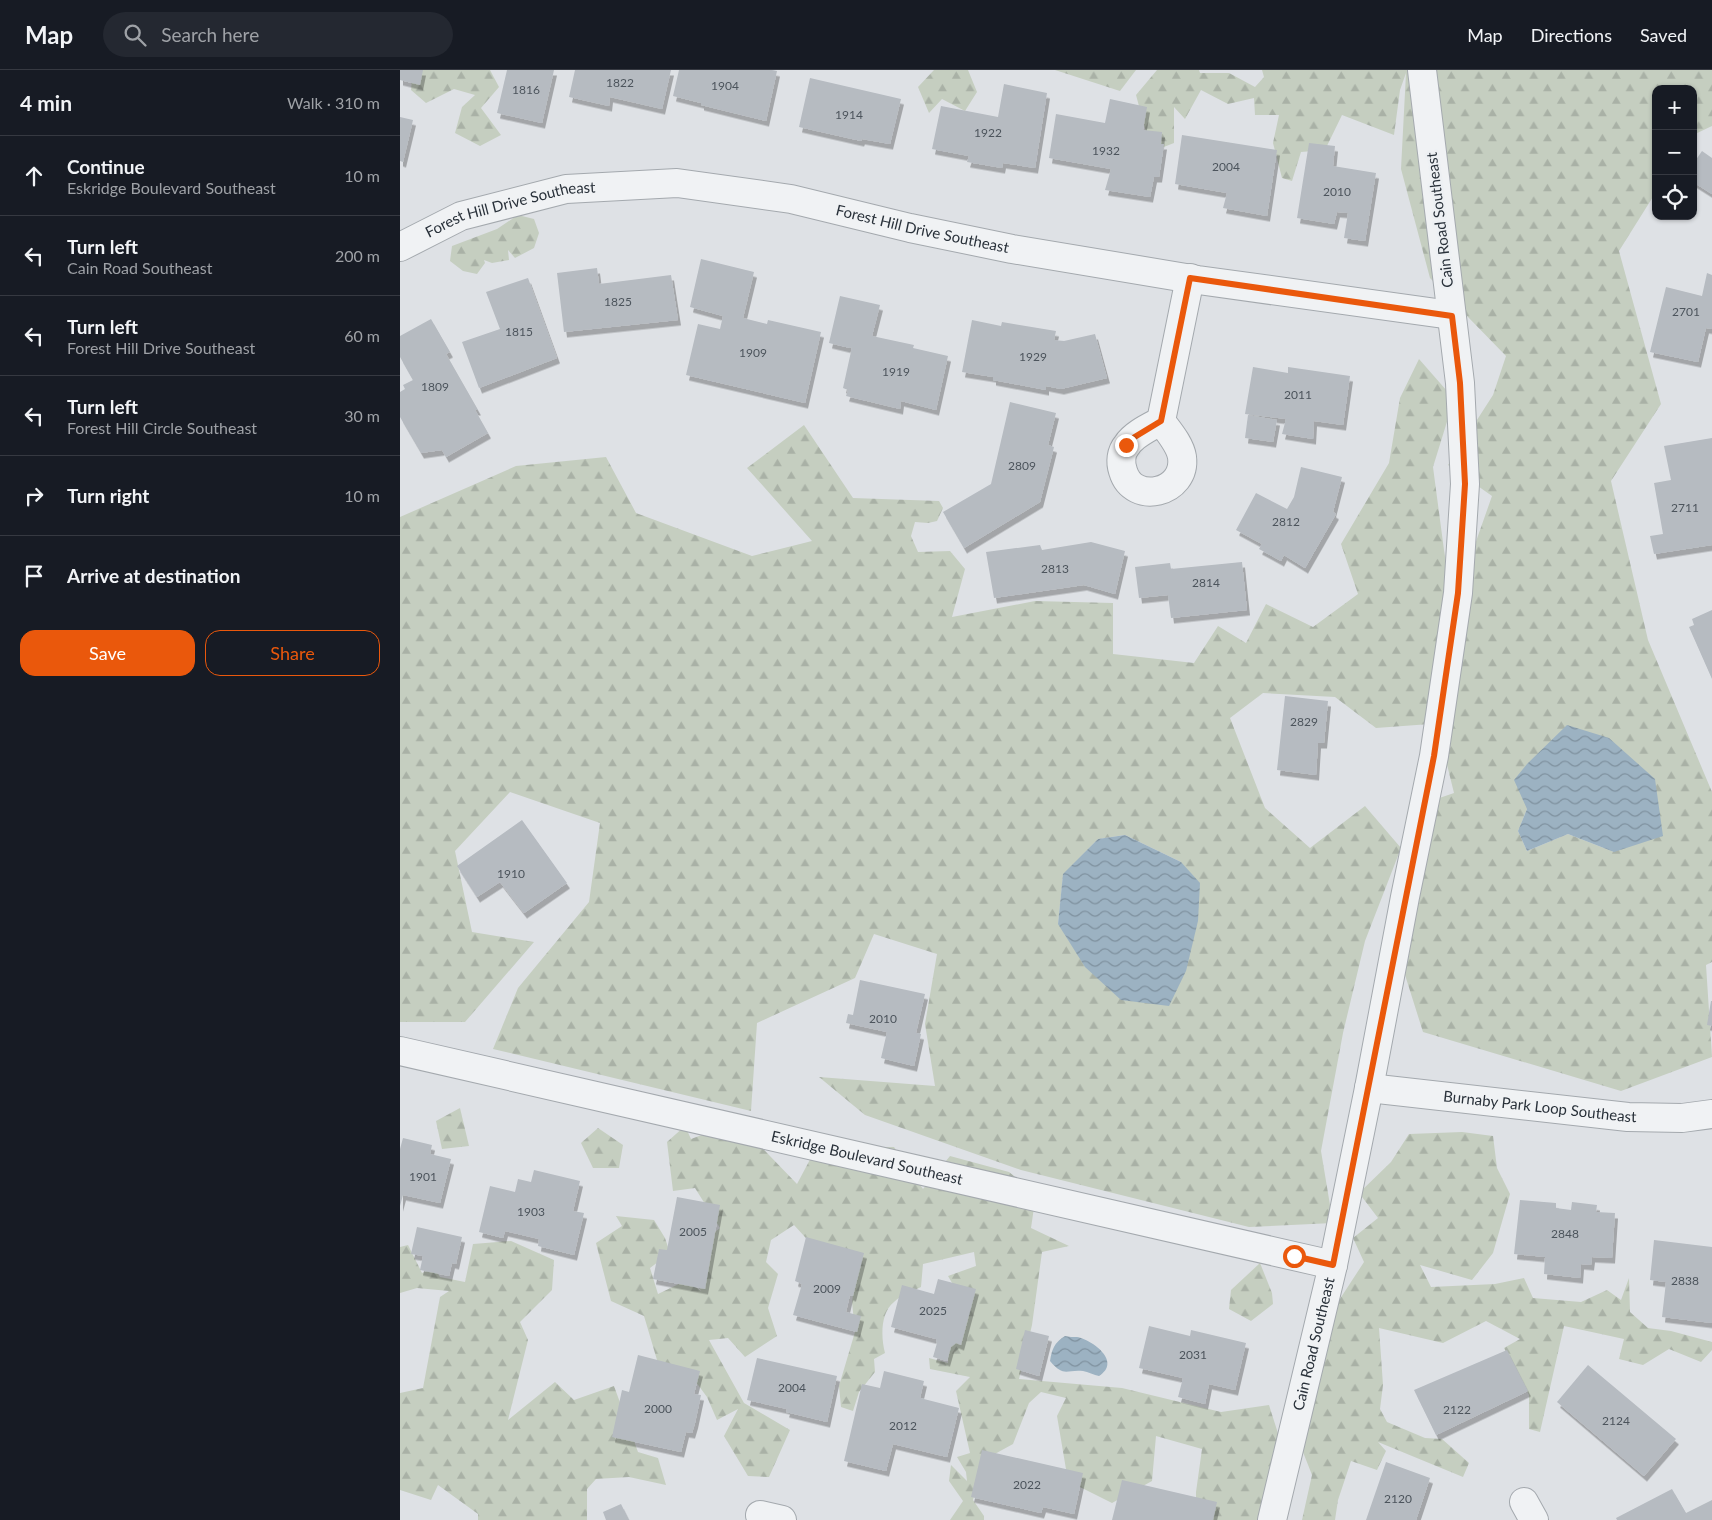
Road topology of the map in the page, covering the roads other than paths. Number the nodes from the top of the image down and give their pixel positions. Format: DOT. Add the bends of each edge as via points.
graph roads {
  1 [pos="1422,70"];
  2 [pos="400,247"];
  3 [pos="1190,278"];
  4 [pos="1452,316"];
  5 [pos="1161,421"];
  6 [pos="400,1051"];
  7 [pos="1369,1088"];
  8 [pos="1712,1114"];
  9 [pos="1333,1265"];
  10 [pos="1272,1520"];
  1 -- 4 [label="street, Cain Road Southeast"];
  2 -- 3 [label="street, Forest Hill Drive Southeast" via="462,216 566,189 677,183 791,200 1001,248"];
  3 -- 4 [label="street, Forest Hill Drive Southeast"];
  3 -- 5 [label="street"];
  4 -- 7 [label="street, Cain Road Southeast" via="1460,383 1465,484 1458,593 1434,756"];
  6 -- 9 [label="street, Eskridge Boulevard Southeast"];
  7 -- 8 [label="street, Burnaby Park Loop Southeast" via="1628,1117 1682,1118"];
  7 -- 9 [label="street, Cain Road Southeast"];
  9 -- 10 [label="street, Cain Road Southeast"];
}
